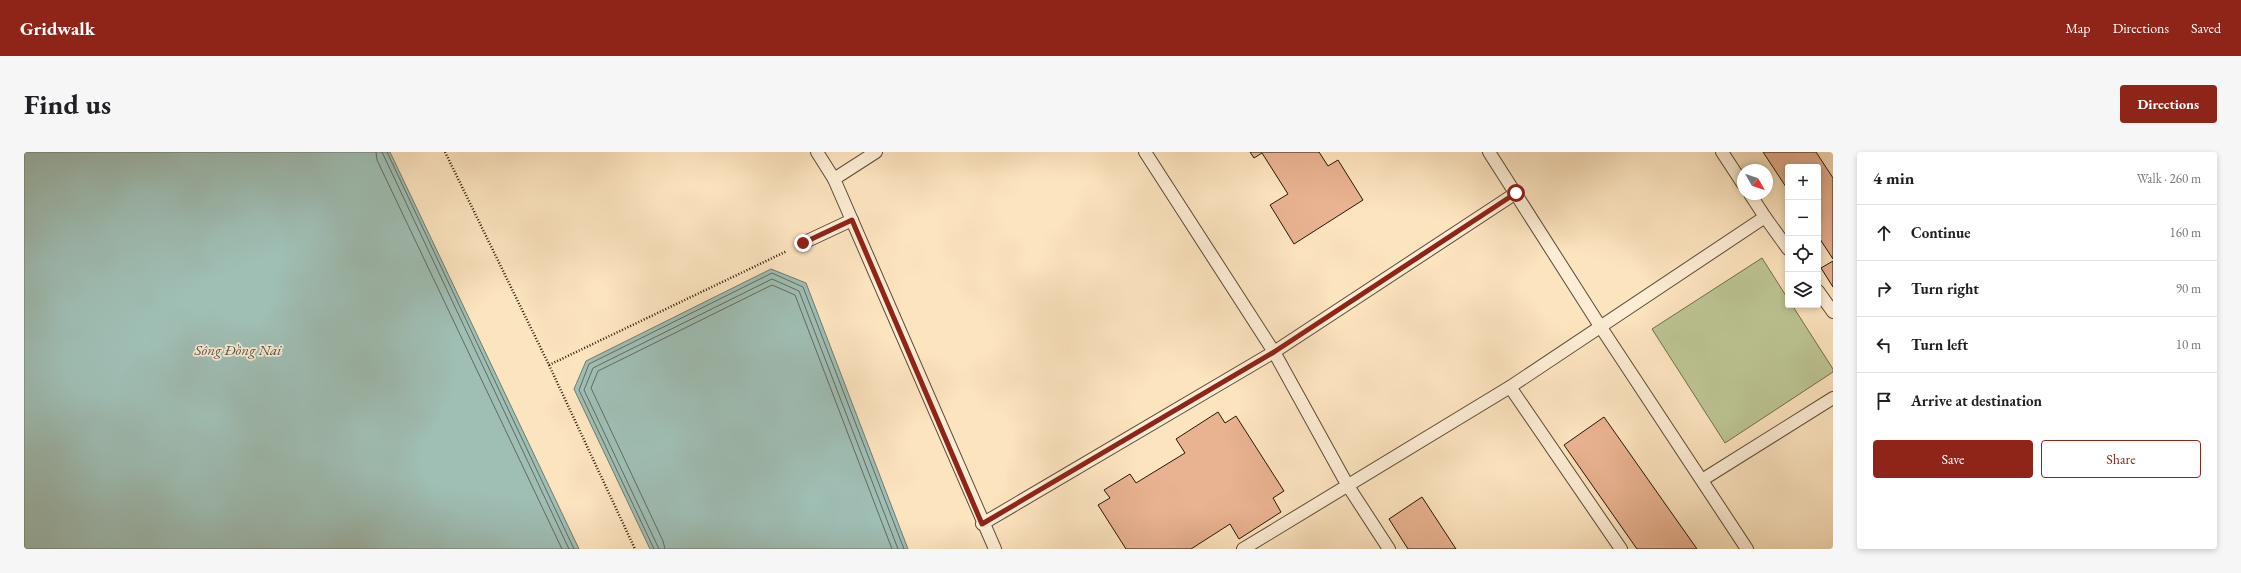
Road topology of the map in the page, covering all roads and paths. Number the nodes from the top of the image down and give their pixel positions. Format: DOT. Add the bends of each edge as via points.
graph roads {
  1 [pos="445,152"];
  2 [pos="818,152"];
  3 [pos="876,152"];
  4 [pos="1145,152"];
  5 [pos="1489,152"];
  6 [pos="1722,152"];
  7 [pos="1737,175"];
  8 [pos="834,179"];
  9 [pos="1516,193"];
  10 [pos="1754,200"];
  11 [pos="1765,217"];
  12 [pos="852,220"];
  13 [pos="803,243"];
  14 [pos="1785,245"];
  15 [pos="1821,295"];
  16 [pos="1833,312"];
  17 [pos="1600,326"];
  18 [pos="1274,352"];
  19 [pos="549,365"];
  20 [pos="1510,387"];
  21 [pos="1833,398"];
  22 [pos="1702,480"];
  23 [pos="1348,486"];
  24 [pos="982,524"];
  25 [pos="635,549"];
  26 [pos="995,549"];
  27 [pos="1243,549"];
  28 [pos="1389,549"];
  29 [pos="1621,549"];
  30 [pos="1747,549"];
  1 -- 19 [label="path"];
  2 -- 8 [label="lane"];
  3 -- 8 [label="lane"];
  4 -- 18 [label="lane"];
  5 -- 9 [label="lane"];
  6 -- 7 [label="lane"];
  8 -- 12 [label="lane"];
  9 -- 17 [label="lane"];
  9 -- 18 [label="lane"];
  10 -- 11 [label="lane"];
  11 -- 14 [label="lane"];
  11 -- 17 [label="lane"];
  12 -- 13 [label="lane"];
  12 -- 24 [label="lane"];
  13 -- 19 [label="path"];
  15 -- 16 [label="lane"];
  17 -- 20 [label="lane"];
  17 -- 22 [label="lane"];
  18 -- 23 [label="lane"];
  18 -- 24 [label="lane"];
  19 -- 25 [label="path"];
  20 -- 23 [label="lane"];
  20 -- 29 [label="lane"];
  21 -- 22 [label="lane"];
  22 -- 30 [label="lane"];
  23 -- 27 [label="lane"];
  23 -- 28 [label="lane"];
  24 -- 26 [label="lane"];
}
